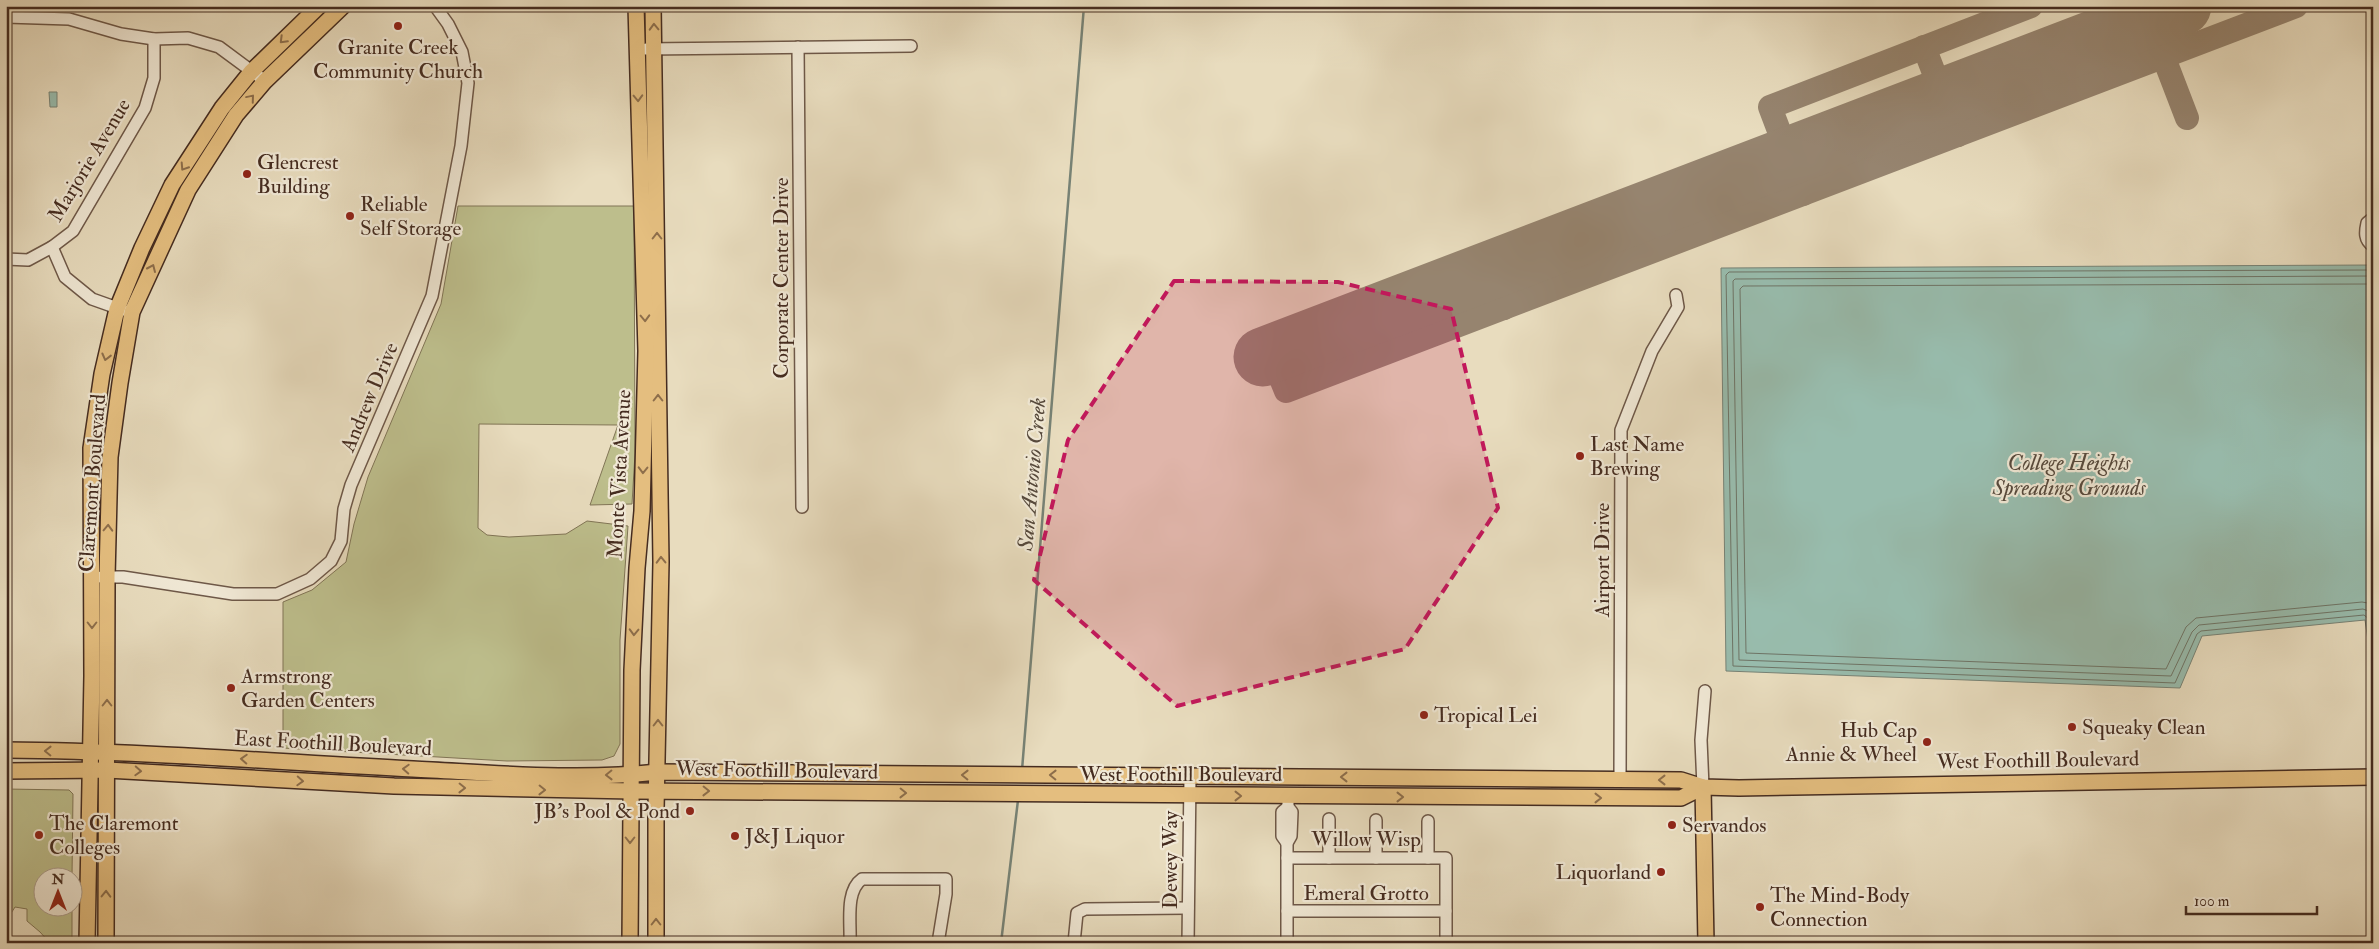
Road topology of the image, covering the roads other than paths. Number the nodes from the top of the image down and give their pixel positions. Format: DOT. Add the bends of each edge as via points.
graph roads {
  1 [pos="318,6"];
  2 [pos="342,6"];
  3 [pos="435,6"];
  4 [pos="636,6"];
  5 [pos="653,6"];
  6 [pos="6,17"];
  7 [pos="154,39"];
  8 [pos="911,46"];
  9 [pos="798,47"];
  10 [pos="654,48"];
  11 [pos="637,49"];
  12 [pos="251,72"];
  13 [pos="265,81"];
  14 [pos="2373,218"];
  15 [pos="2373,246"];
  16 [pos="52,247"];
  17 [pos="6,259"];
  18 [pos="1676,295"];
  19 [pos="117,309"];
  20 [pos="132,312"];
  21 [pos="802,508"];
  22 [pos="99,577"];
  23 [pos="1705,692"];
  24 [pos="6,750"];
  25 [pos="90,752"];
  26 [pos="107,752"];
  27 [pos="89,770"];
  28 [pos="107,770"];
  29 [pos="6,771"];
  30 [pos="658,772"];
  31 [pos="889,774"];
  32 [pos="631,775"];
  33 [pos="1190,777"];
  34 [pos="2373,777"];
  35 [pos="1493,779"];
  36 [pos="1581,779"];
  37 [pos="1620,780"];
  38 [pos="1703,787"];
  39 [pos="657,790"];
  40 [pos="632,791"];
  41 [pos="831,792"];
  42 [pos="1189,795"];
  43 [pos="1423,797"];
  44 [pos="1517,797"];
  45 [pos="1288,801"];
  46 [pos="1329,819"];
  47 [pos="1376,820"];
  48 [pos="1428,821"];
  49 [pos="1286,858"];
  50 [pos="1329,858"];
  51 [pos="1376,858"];
  52 [pos="1428,858"];
  53 [pos="1188,908"];
  54 [pos="1287,911"];
  55 [pos="1446,911"];
  56 [pos="87,943"];
  57 [pos="106,943"];
  58 [pos="630,943"];
  59 [pos="656,943"];
  60 [pos="850,943"];
  61 [pos="938,943"];
  62 [pos="1074,943"];
  63 [pos="1188,943"];
  64 [pos="1287,943"];
  65 [pos="1446,943"];
  66 [pos="1706,943"];
  1 -- 12 [label="main road, Claremont Boulevard, one-way"];
  2 -- 13 [label="main road, Claremont Boulevard"];
  3 -- 22 [label="street, Andrew Drive" via="462,52 468,83 461,146 432,296 350,485 341,541 332,561 310,580 277,594 234,594 122,577"];
  4 -- 11 [label="main road, Monte Vista Avenue"];
  10 -- 5 [label="main road, Monte Vista Avenue, one-way"];
  6 -- 7 [label="street" via="69,19 121,34"];
  7 -- 12 [label="street" via="188,38 219,47"];
  7 -- 16 [label="street, Marjorie Avenue" via="154,78 145,108 73,231"];
  8 -- 9 [label="street"];
  9 -- 10 [label="street"];
  9 -- 21 [label="street, Corporate Center Drive"];
  10 -- 11 [label="street"];
  30 -- 10 [label="main road, Monte Vista Avenue, one-way" via="661,562"];
  11 -- 32 [label="main road, Monte Vista Avenue, one-way" via="646,351 642,511 632,670"];
  12 -- 13 [label="street"];
  12 -- 19 [label="main road, Claremont Boulevard, one-way" via="222,108 172,185"];
  20 -- 13 [label="main road, Claremont Boulevard, one-way" via="188,190 236,115"];
  14 -- 15 [label="street" via="2367,223 2366,230 2366,238"];
  16 -- 17 [label="street, Marjorie Avenue" via="28,260"];
  16 -- 19 [label="street" via="65,277 92,299"];
  18 -- 37 [label="street, Airport Drive" via="1678,306 1652,351 1621,430"];
  19 -- 20 [label="street"];
  19 -- 22 [label="main road, Claremont Boulevard, one-way" via="102,374 91,448"];
  22 -- 20 [label="main road, Claremont Boulevard, one-way" via="110,457"];
  22 -- 25 [label="main road, Claremont Boulevard, one-way"];
  26 -- 22 [label="main road, Claremont Boulevard, one-way"];
  23 -- 38 [label="street" via="1701,740"];
  25 -- 24 [label="main road, East Foothill Boulevard, one-way"];
  25 -- 26 [label="main road, East Foothill Boulevard"];
  25 -- 27 [label="main road, Claremont Boulevard"];
  26 -- 28 [label="main road, Claremont Boulevard"];
  32 -- 26 [label="main road, East Foothill Boulevard, one-way" via="542,776"];
  27 -- 28 [label="main road, East Foothill Boulevard"];
  27 -- 29 [label="main road, East Foothill Boulevard"];
  27 -- 56 [label="main road, Claremont Boulevard"];
  28 -- 40 [label="main road, East Foothill Boulevard, one-way" via="394,786"];
  57 -- 28 [label="main road, Claremont Boulevard, one-way"];
  30 -- 31 [label="main road, West Foothill Boulevard"];
  30 -- 32 [label="main road, East Foothill Boulevard"];
  30 -- 39 [label="main road, Monte Vista Avenue"];
  33 -- 31 [label="main road, West Foothill Boulevard, one-way"];
  31 -- 41 [label="main road" via="883,781 843,784"];
  32 -- 40 [label="main road, Monte Vista Avenue"];
  35 -- 33 [label="main road, West Foothill Boulevard, one-way"];
  33 -- 42 [label="street, Dewey Way"];
  34 -- 38 [label="main road, West Foothill Boulevard"];
  35 -- 36 [label="main road, West Foothill Boulevard"];
  35 -- 43 [label="main road" via="1484,788 1437,787"];
  36 -- 37 [label="main road, West Foothill Boulevard"];
  36 -- 44 [label="main road" via="1572,788 1526,789 1521,790"];
  38 -- 37 [label="main road, West Foothill Boulevard, one-way" via="1681,780"];
  44 -- 38 [label="main road, West Foothill Boulevard, one-way" via="1681,798"];
  38 -- 66 [label="main road"];
  39 -- 40 [label="main road, East Foothill Boulevard"];
  39 -- 41 [label="main road, West Foothill Boulevard, one-way"];
  59 -- 39 [label="main road, Monte Vista Avenue, one-way"];
  40 -- 58 [label="main road, Monte Vista Avenue, one-way"];
  41 -- 42 [label="main road, West Foothill Boulevard, one-way"];
  42 -- 45 [label="main road, West Foothill Boulevard, one-way"];
  42 -- 53 [label="street, Dewey Way"];
  43 -- 44 [label="main road, West Foothill Boulevard"];
  45 -- 43 [label="main road, West Foothill Boulevard, one-way"];
  45 -- 49 [label="street" via="1282,812 1287,825 1282,836 1287,843"];
  46 -- 50 [label="street"];
  47 -- 51 [label="street"];
  48 -- 52 [label="street"];
  49 -- 50 [label="street, Willow Wisp"];
  49 -- 54 [label="street"];
  50 -- 51 [label="street, Willow Wisp"];
  51 -- 52 [label="street, Willow Wisp"];
  52 -- 55 [label="street, Willow Wisp" via="1446,858"];
  53 -- 62 [label="street" via="1085,909 1076,918"];
  53 -- 63 [label="street, Dewey Way"];
  54 -- 55 [label="street, Emeral Grotto"];
  54 -- 64 [label="street"];
  55 -- 65 [label="street"];
  60 -- 61 [label="street" via="852,892 862,879 946,879"];
}
